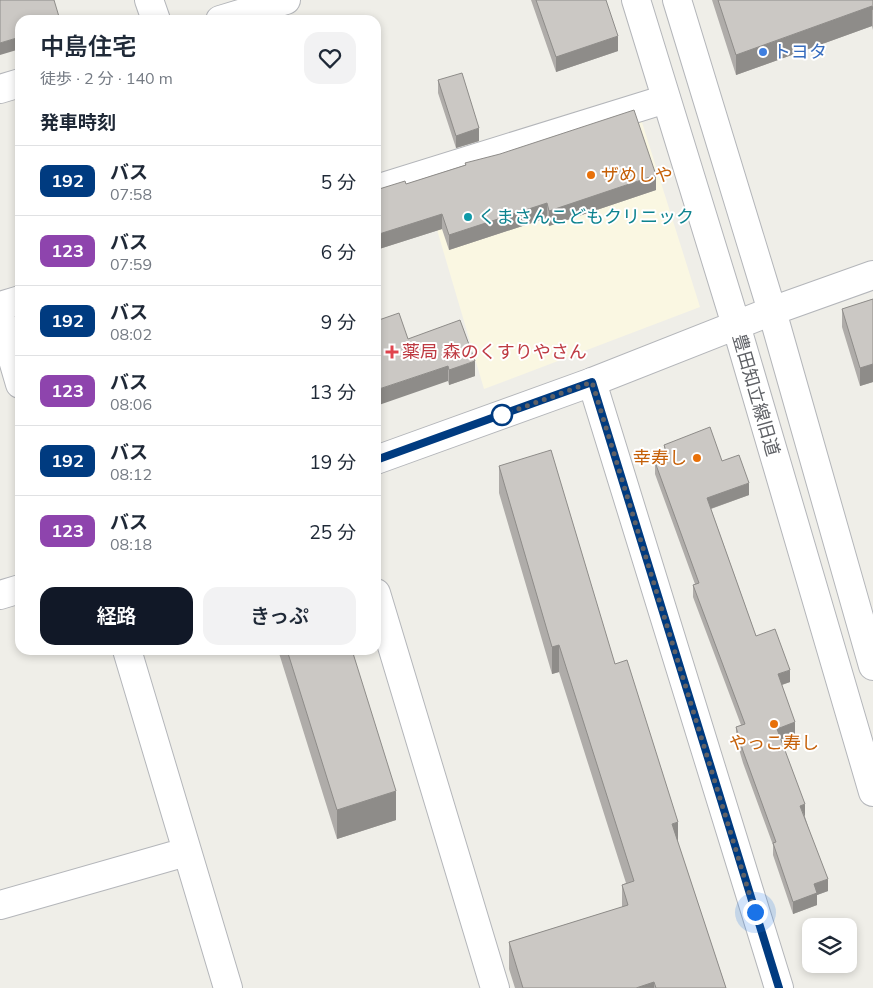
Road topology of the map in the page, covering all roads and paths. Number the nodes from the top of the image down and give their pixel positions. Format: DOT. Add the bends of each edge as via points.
graph roads {
  1 [pos="149,0"];
  2 [pos="286,0"];
  3 [pos="636,0"];
  4 [pos="677,0"];
  5 [pos="154,15"];
  6 [pos="236,15"];
  7 [pos="15,84"];
  8 [pos="0,89"];
  9 [pos="666,99"];
  10 [pos="381,187"];
  11 [pos="873,275"];
  12 [pos="15,302"];
  13 [pos="0,306"];
  14 [pos="772,311"];
  15 [pos="0,316"];
  16 [pos="736,325"];
  17 [pos="15,367"];
  18 [pos="592,382"];
  19 [pos="381,458"];
  20 [pos="15,590"];
  21 [pos="0,595"];
  22 [pos="381,610"];
  23 [pos="128,655"];
  24 [pos="873,666"];
  25 [pos="873,792"];
  26 [pos="186,852"];
  27 [pos="0,905"];
  28 [pos="228,988"];
  29 [pos="495,988"];
  30 [pos="779,988"];
  1 -- 5 [label="street"];
  2 -- 6 [label="street"];
  3 -- 9 [label="street, 豊田知立線旧道"];
  4 -- 14 [label="street"];
  7 -- 8 [label="street"];
  9 -- 10 [label="street"];
  9 -- 16 [label="street, 豊田知立線旧道"];
  11 -- 14 [label="street"];
  12 -- 13 [label="street"];
  14 -- 16 [label="street"];
  14 -- 24 [label="street"];
  15 -- 17 [label="street"];
  16 -- 18 [label="street"];
  16 -- 25 [label="street, 豊田知立線旧道"];
  18 -- 19 [label="street"];
  18 -- 30 [label="street"];
  20 -- 21 [label="street"];
  22 -- 29 [label="street"];
  23 -- 26 [label="street"];
  26 -- 27 [label="street"];
  26 -- 28 [label="street"];
}
